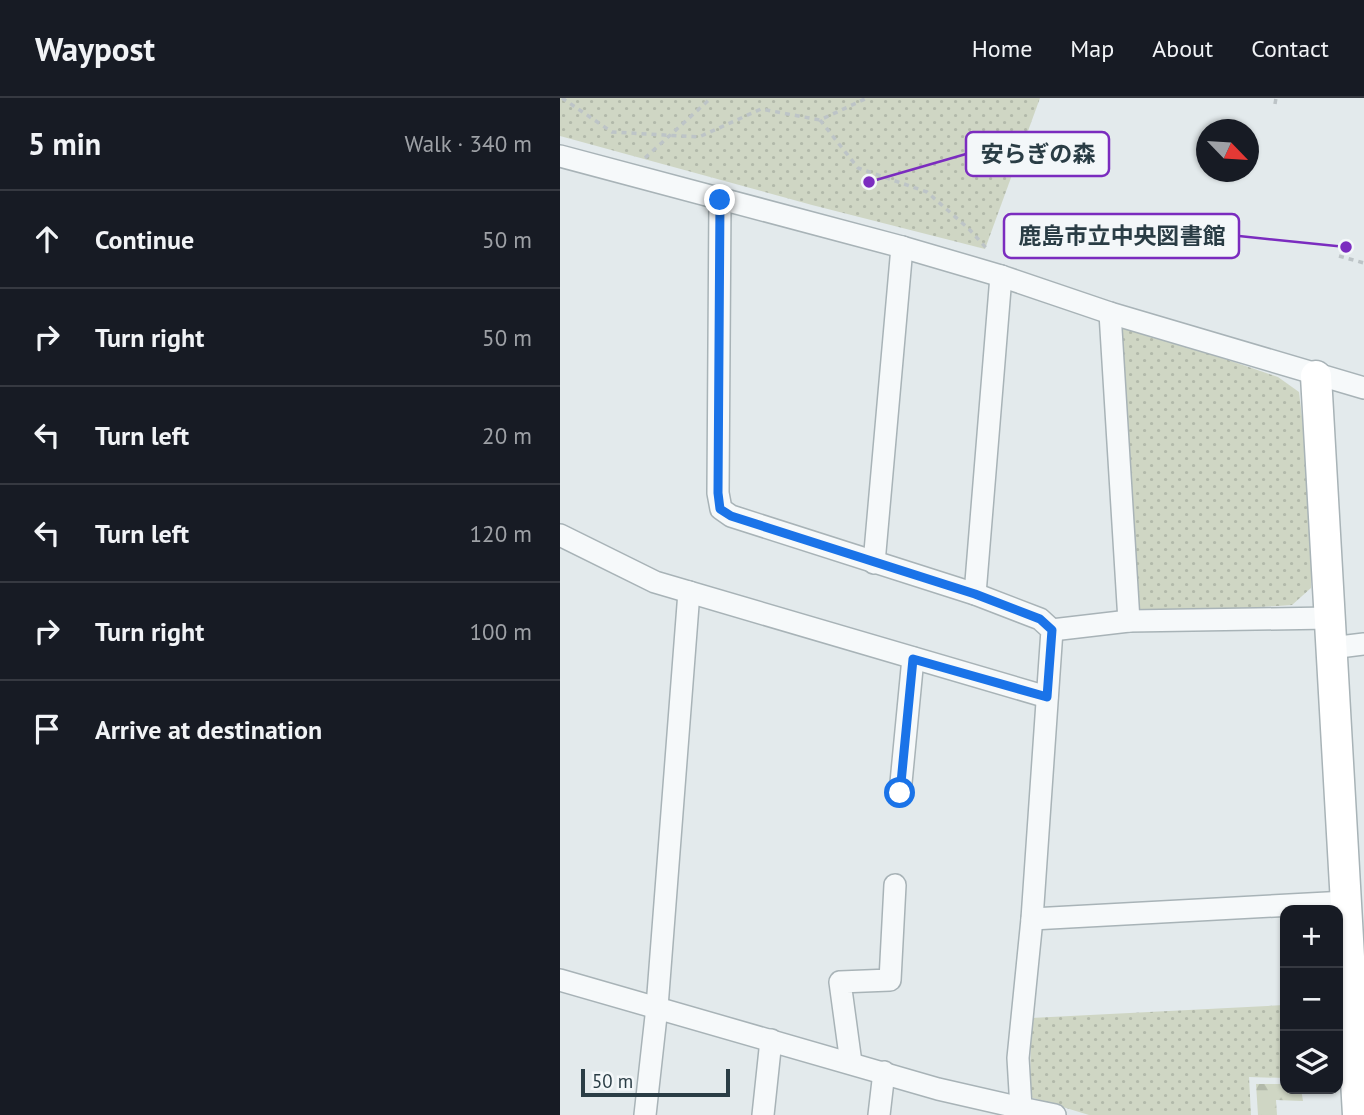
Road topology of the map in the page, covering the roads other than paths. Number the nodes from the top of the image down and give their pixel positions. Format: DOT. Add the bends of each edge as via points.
graph roads {
  1 [pos="560,156"];
  2 [pos="720,200"];
  3 [pos="902,247"];
  4 [pos="1009,279"];
  5 [pos="1110,313"];
  6 [pos="1316,376"];
  7 [pos="1364,388"];
  8 [pos="560,534"];
  9 [pos="874,563"];
  10 [pos="689,592"];
  11 [pos="975,594"];
  12 [pos="1330,618"];
  13 [pos="1129,621"];
  14 [pos="1052,630"];
  15 [pos="1364,643"];
  16 [pos="1331,648"];
  17 [pos="913,659"];
  18 [pos="1047,697"];
  19 [pos="900,793"];
  20 [pos="1353,822"];
  21 [pos="895,885"];
  22 [pos="1346,902"];
  23 [pos="1032,919"];
  24 [pos="560,980"];
  25 [pos="657,1007"];
  26 [pos="771,1040"];
  27 [pos="851,1063"];
  28 [pos="884,1072"];
  29 [pos="993,1108"];
  30 [pos="1021,1108"];
  31 [pos="645,1115"];
  32 [pos="763,1115"];
  33 [pos="879,1115"];
  34 [pos="1055,1115"];
  35 [pos="1358,1115"];
  1 -- 2 [label="street"];
  2 -- 3 [label="street"];
  2 -- 9 [label="street" via="720,509"];
  3 -- 4 [label="street"];
  3 -- 9 [label="street"];
  4 -- 5 [label="street"];
  4 -- 11 [label="street"];
  5 -- 6 [label="street"];
  5 -- 13 [label="street"];
  6 -- 7 [label="street"];
  6 -- 12 [label="street"];
  8 -- 10 [label="street" via="655,582"];
  9 -- 11 [label="street"];
  10 -- 17 [label="street"];
  10 -- 25 [label="street"];
  11 -- 14 [label="street" via="1040,619"];
  12 -- 13 [label="street"];
  12 -- 16 [label="street"];
  13 -- 14 [label="street"];
  14 -- 18 [label="street"];
  15 -- 16 [label="street"];
  16 -- 20 [label="street"];
  17 -- 18 [label="street"];
  17 -- 19 [label="street"];
  18 -- 23 [label="street"];
  20 -- 22 [label="street"];
  21 -- 27 [label="street" via="890,980 839,982"];
  22 -- 23 [label="street"];
  22 -- 35 [label="street"];
  23 -- 30 [label="street" via="1018,1058"];
  24 -- 25 [label="street"];
  25 -- 26 [label="street"];
  25 -- 31 [label="street"];
  26 -- 27 [label="street"];
  26 -- 32 [label="street"];
  27 -- 28 [label="street"];
  28 -- 29 [label="street"];
  28 -- 33 [label="street"];
  29 -- 30 [label="street"];
  30 -- 34 [label="street"];
}
